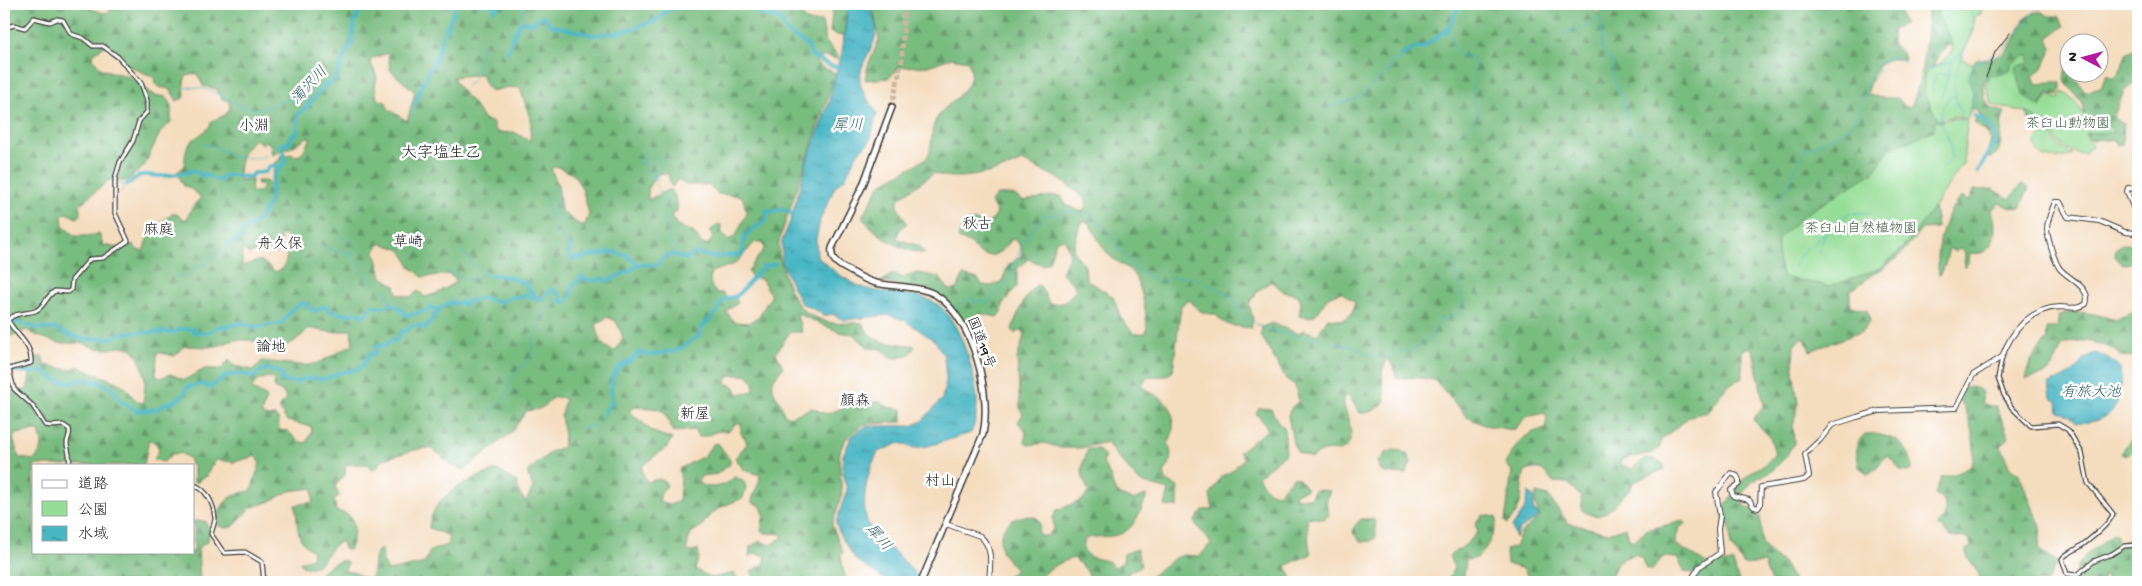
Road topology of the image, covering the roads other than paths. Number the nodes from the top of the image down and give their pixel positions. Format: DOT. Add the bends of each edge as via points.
graph roads {
  1 [pos="4,28"];
  2 [pos="892,107"];
  3 [pos="2138,189"];
  4 [pos="2138,219"];
  5 [pos="2138,229"];
  6 [pos="2002,357"];
  7 [pos="69,464"];
  8 [pos="195,485"];
  9 [pos="946,524"];
  10 [pos="2138,545"];
  11 [pos="2138,577"];
  12 [pos="264,582"];
  13 [pos="921,582"];
  14 [pos="989,582"];
  15 [pos="1690,582"];
  16 [pos="2137,582"];
  1 -- 7 [label="main road" via="14,25 26,28 34,18 50,22 60,18 71,34 93,46 103,46 118,57 141,83 147,100 147,112 139,121 114,179 115,213 128,240 103,258 90,259 72,280 71,290 54,291 38,309 8,320 28,346 31,359 31,363 9,369 14,389 32,405 45,425 63,425 69,429"];
  2 -- 9 [label="highway, 国道19号" via="864,185 831,252 839,265 871,282 937,296 955,312 964,328 978,365 986,421"];
  3 -- 4 [label="main road" via="2128,188 2127,192"];
  5 -- 6 [label="main road" via="2129,233 2099,221 2071,218 2066,215 2062,204 2055,202 2047,229 2056,261 2060,269 2086,292 2087,301 2082,307 2051,308 2030,318 2011,336"];
  6 -- 10 [label="main road" via="1998,381 2012,408 2031,426 2058,424 2068,430 2082,454 2088,483 2113,514 2094,535 2064,555 2062,560 2067,574 2077,575 2094,561 2124,546"];
  6 -- 15 [label="main road" via="1973,375 1956,408 1879,411 1832,425 1805,454 1809,476 1804,480 1761,487 1758,508 1749,500 1733,496 1732,490 1740,480 1731,473 1716,492 1720,553 1699,567"];
  8 -- 12 [label="main road" via="202,488 210,499 215,518 211,534 217,544 224,553 244,552 262,562"];
  9 -- 13 [label="highway, 国道19号"];
  9 -- 14 [label="main road" via="984,539 991,557"];
  11 -- 16 [label="main road"];
}
